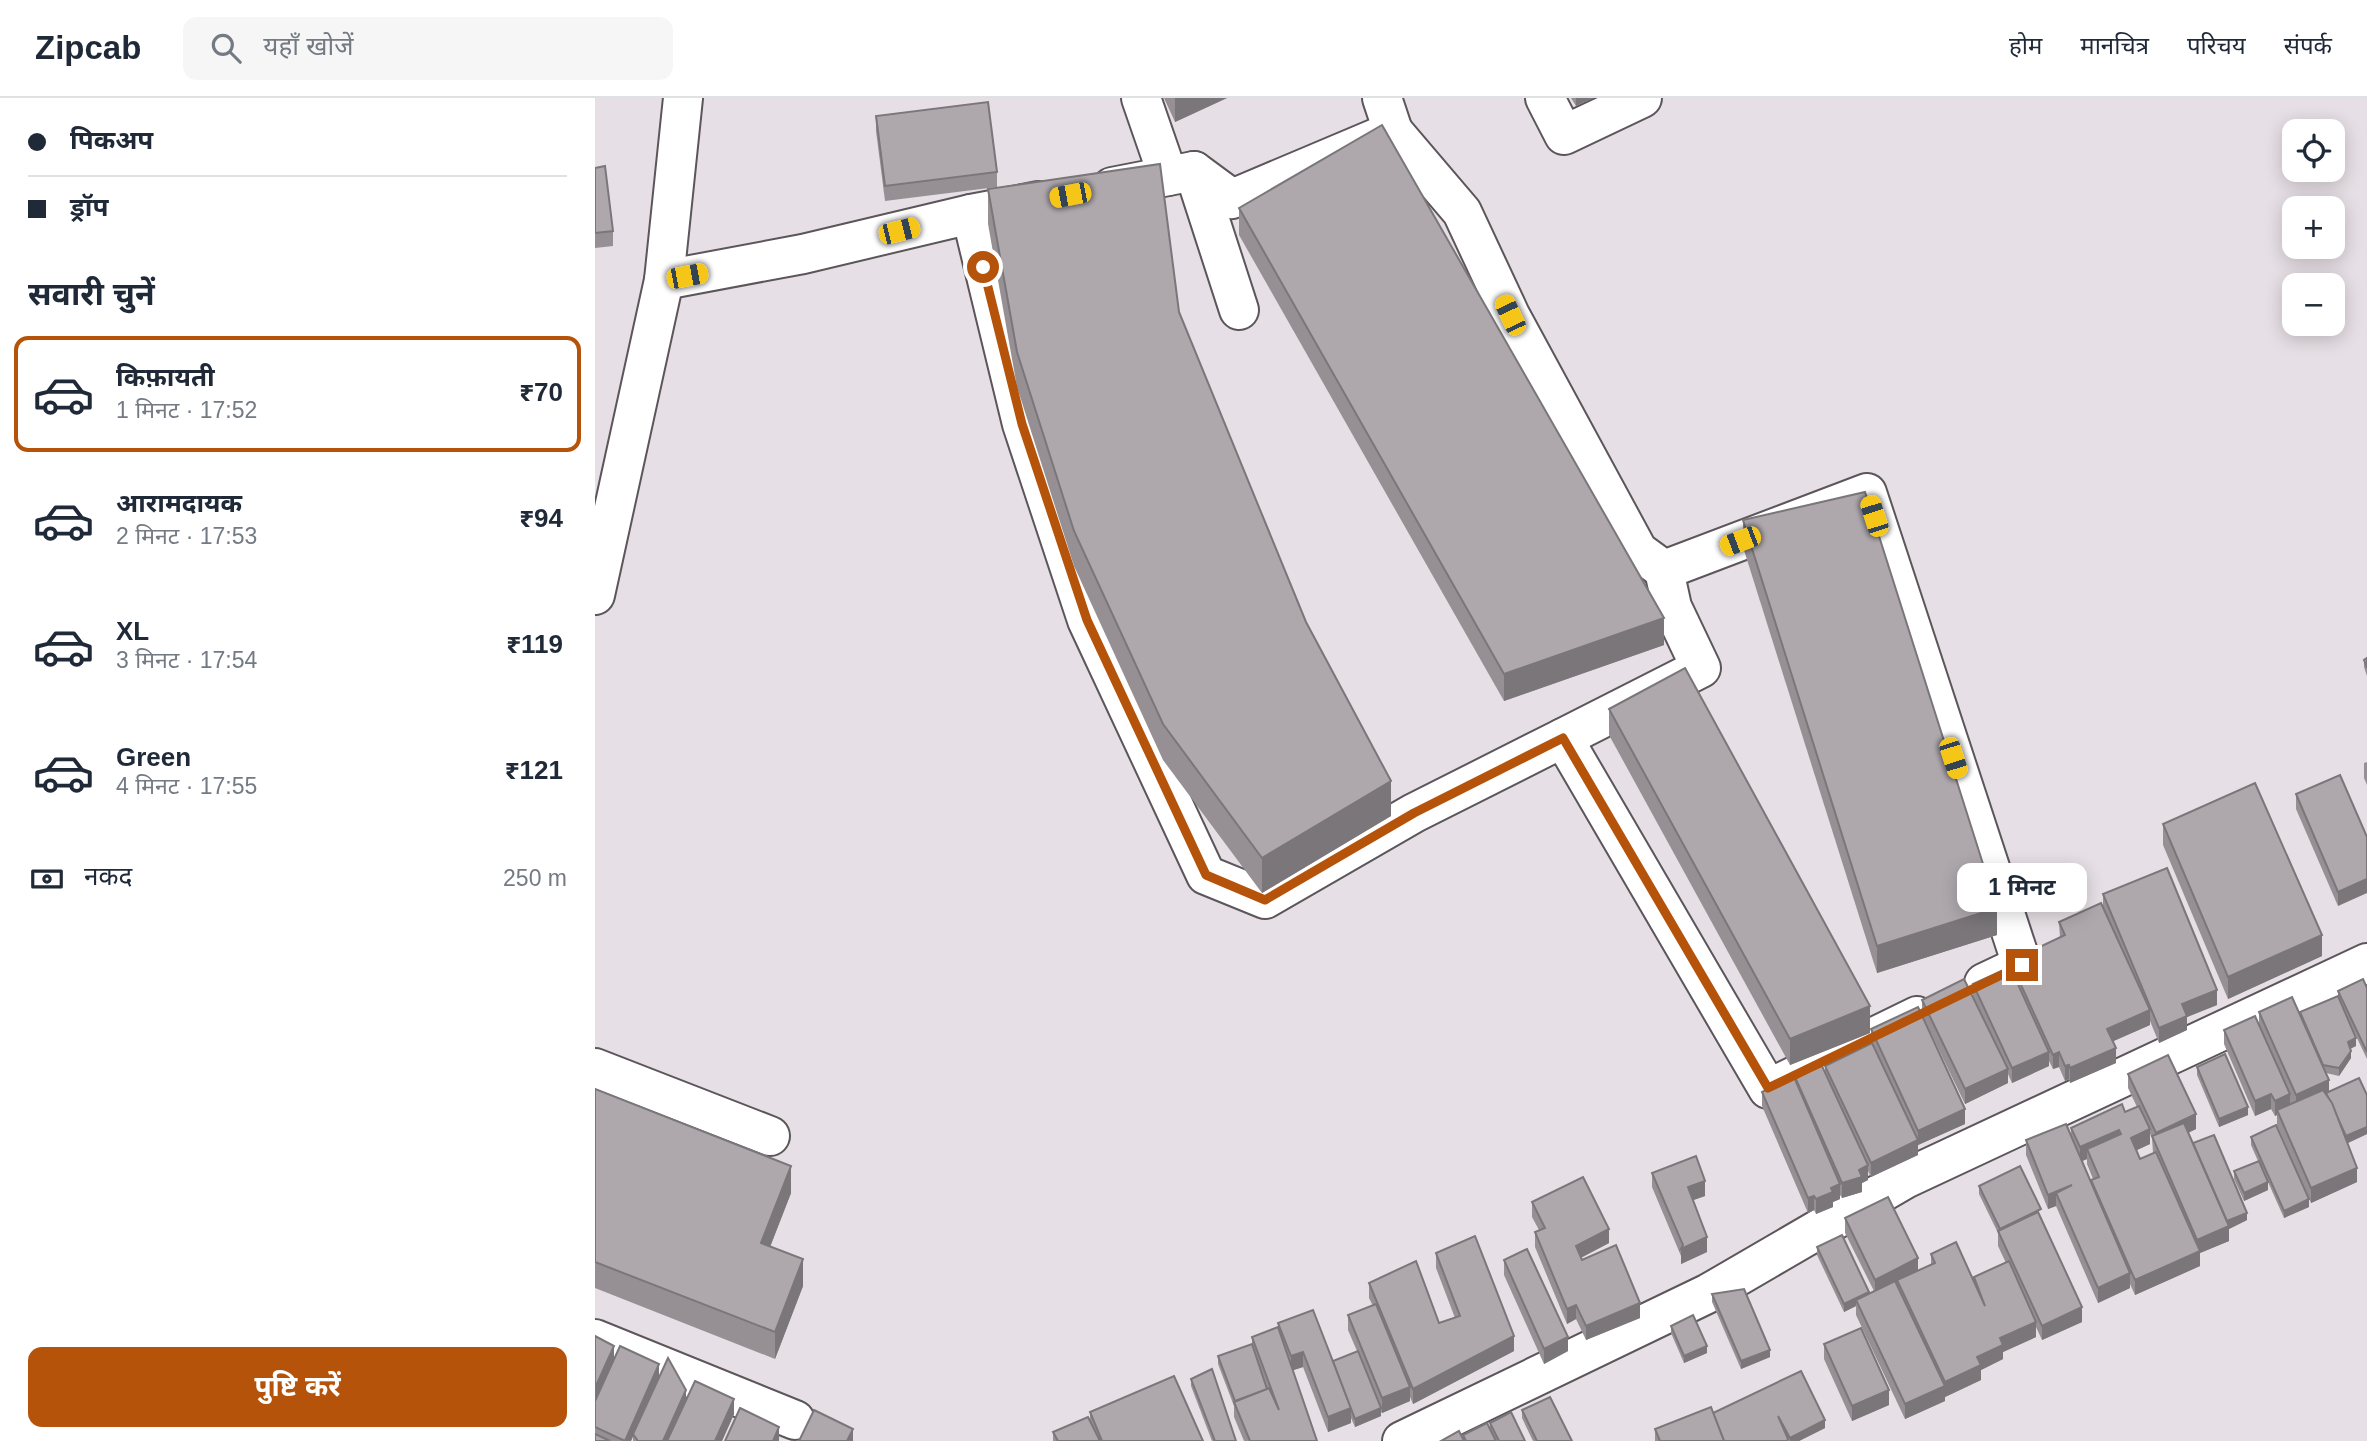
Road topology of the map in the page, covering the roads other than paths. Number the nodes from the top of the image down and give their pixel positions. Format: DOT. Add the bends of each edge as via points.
graph roads {
  1 [pos="683,98"];
  2 [pos="1141,98"];
  3 [pos="1545,98"];
  4 [pos="1642,98"];
  5 [pos="1387,115"];
  6 [pos="1181,174"];
  7 [pos="971,214"];
  8 [pos="664,280"];
  9 [pos="1239,310"];
  10 [pos="1664,570"];
  11 [pos="595,595"];
  12 [pos="1563,738"];
  13 [pos="2367,963"];
  14 [pos="595,1068"];
  15 [pos="770,1136"];
  16 [pos="595,1339"];
  17 [pos="795,1420"];
  18 [pos="1402,1441"];
  1 -- 8 [label="street"];
  2 -- 6 [label="street"];
  3 -- 4 [label="street" via="1564,135"];
  5 -- 6 [label="street" via="1232,199"];
  5 -- 10 [label="street" via="1462,212 1510,315 1638,551"];
  6 -- 7 [label="street"];
  6 -- 9 [label="street"];
  7 -- 8 [label="street" via="803,254"];
  7 -- 12 [label="street" via="1022,424 1087,620 1206,875 1265,900 1414,813"];
  8 -- 11 [label="street"];
  10 -- 12 [label="street" via="1672,607 1701,668"];
  10 -- 12 [label="street" via="1867,492 2022,965 1768,1088"];
  13 -- 18 [label="street" via="1905,1178 1709,1293"];
  14 -- 15 [label="street"];
  16 -- 17 [label="street"];
}
